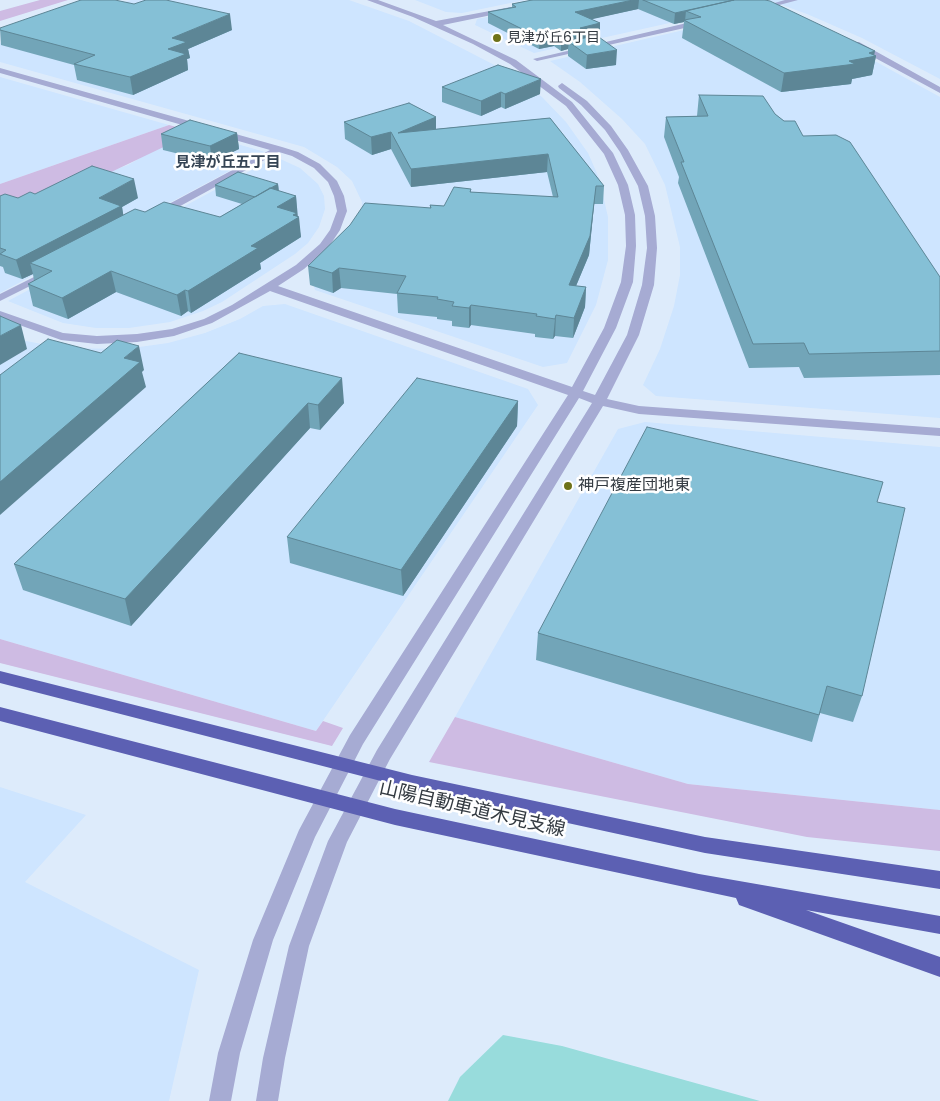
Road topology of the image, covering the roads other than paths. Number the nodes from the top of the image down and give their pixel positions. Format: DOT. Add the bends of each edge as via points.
graph roads {
  1 [pos="371,0"];
  2 [pos="392,0"];
  3 [pos="794,0"];
  4 [pos="760,3"];
  5 [pos="768,6"];
  6 [pos="515,8"];
  7 [pos="787,14"];
  8 [pos="712,19"];
  9 [pos="450,21"];
  10 [pos="436,24"];
  11 [pos="851,42"];
  12 [pos="537,58"];
  13 [pos="0,70"];
  14 [pos="940,90"];
  15 [pos="279,149"];
  16 [pos="148,219"];
  17 [pos="61,266"];
  18 [pos="270,287"];
  19 [pos="0,298"];
  20 [pos="0,314"];
  21 [pos="576,392"];
  22 [pos="599,401"];
  23 [pos="940,432"];
  24 [pos="0,677"];
  25 [pos="0,714"];
  26 [pos="940,880"];
  27 [pos="699,883"];
  28 [pos="940,925"];
  29 [pos="940,967"];
  30 [pos="220,1101"];
  31 [pos="267,1101"];
  1 -- 10 [label="street"];
  2 -- 9 [label="street"];
  3 -- 5 [label="street"];
  4 -- 5 [label="street"];
  5 -- 7 [label="street"];
  6 -- 9 [label="street"];
  8 -- 12 [label="street"];
  9 -- 10 [label="street"];
  9 -- 22 [label="street" via="524,60 584,103 608,128 643,186 652,240 648,286 633,335"];
  10 -- 21 [label="street" via="513,62 569,104 608,153 623,185 630,215 627,282 610,328"];
  11 -- 14 [label="street"];
  13 -- 15 [label="street"];
  15 -- 16 [label="street"];
  15 -- 18 [label="street" via="317,166 332,181 342,210 335,230 324,246"];
  17 -- 19 [label="street"];
  18 -- 20 [label="street" via="208,321 174,332 137,338 98,340 61,336"];
  18 -- 21 [label="street"];
  21 -- 22 [label="street"];
  21 -- 30 [label="street" via="356,740 306,836 263,940 229,1053"];
  22 -- 23 [label="street" via="639,410"];
  22 -- 31 [label="street" via="382,755 338,841 299,946"];
  24 -- 26 [label="highway, 山陽自動車道木見支線" via="412,782 704,844"];
  25 -- 27 [label="highway, 山陽自動車道木見支線" via="395,817"];
  27 -- 28 [label="highway, 山陽自動車道木見支線"];
  27 -- 29 [label="highway"];
}
